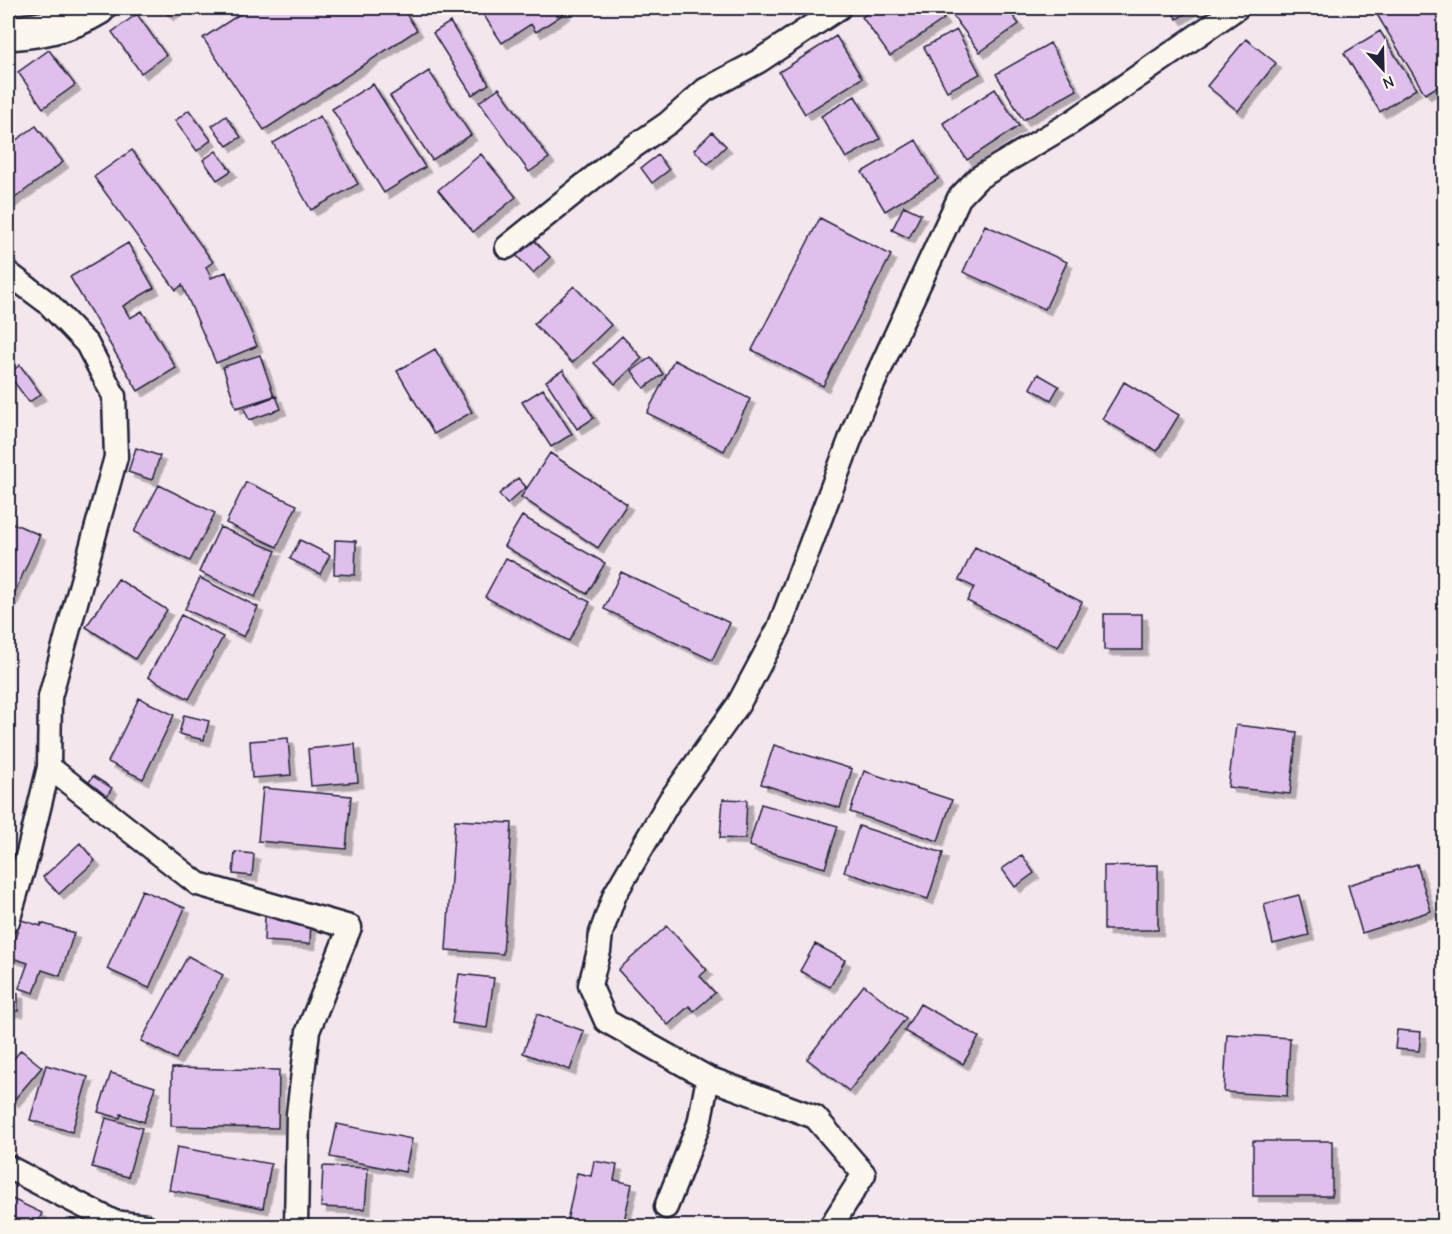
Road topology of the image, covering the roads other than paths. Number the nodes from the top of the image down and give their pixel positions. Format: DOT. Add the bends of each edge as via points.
graph roads {
  1 [pos="98,8"];
  2 [pos="839,8"];
  3 [pos="1237,8"];
  4 [pos="8,33"];
  5 [pos="507,247"];
  6 [pos="8,273"];
  7 [pos="49,767"];
  8 [pos="8,921"];
  9 [pos="708,1078"];
  10 [pos="8,1167"];
  11 [pos="666,1207"];
  12 [pos="145,1227"];
  13 [pos="296,1227"];
  14 [pos="831,1227"];
  1 -- 4 [label="highway" via="62,25"];
  2 -- 5 [label="street" via="759,61 705,90"];
  3 -- 9 [label="street" via="1072,122 978,178 958,198 862,408 779,628 738,705 670,800 615,894 601,933 590,985 606,1021"];
  6 -- 7 [label="street" via="48,303 87,344 114,396 116,457 50,697"];
  7 -- 8 [label="street"];
  7 -- 13 [label="street" via="198,884 351,927 308,1031 298,1114"];
  9 -- 11 [label="street" via="699,1124"];
  9 -- 14 [label="street" via="815,1117 864,1174"];
  10 -- 12 [label="street" via="114,1222"];
}
